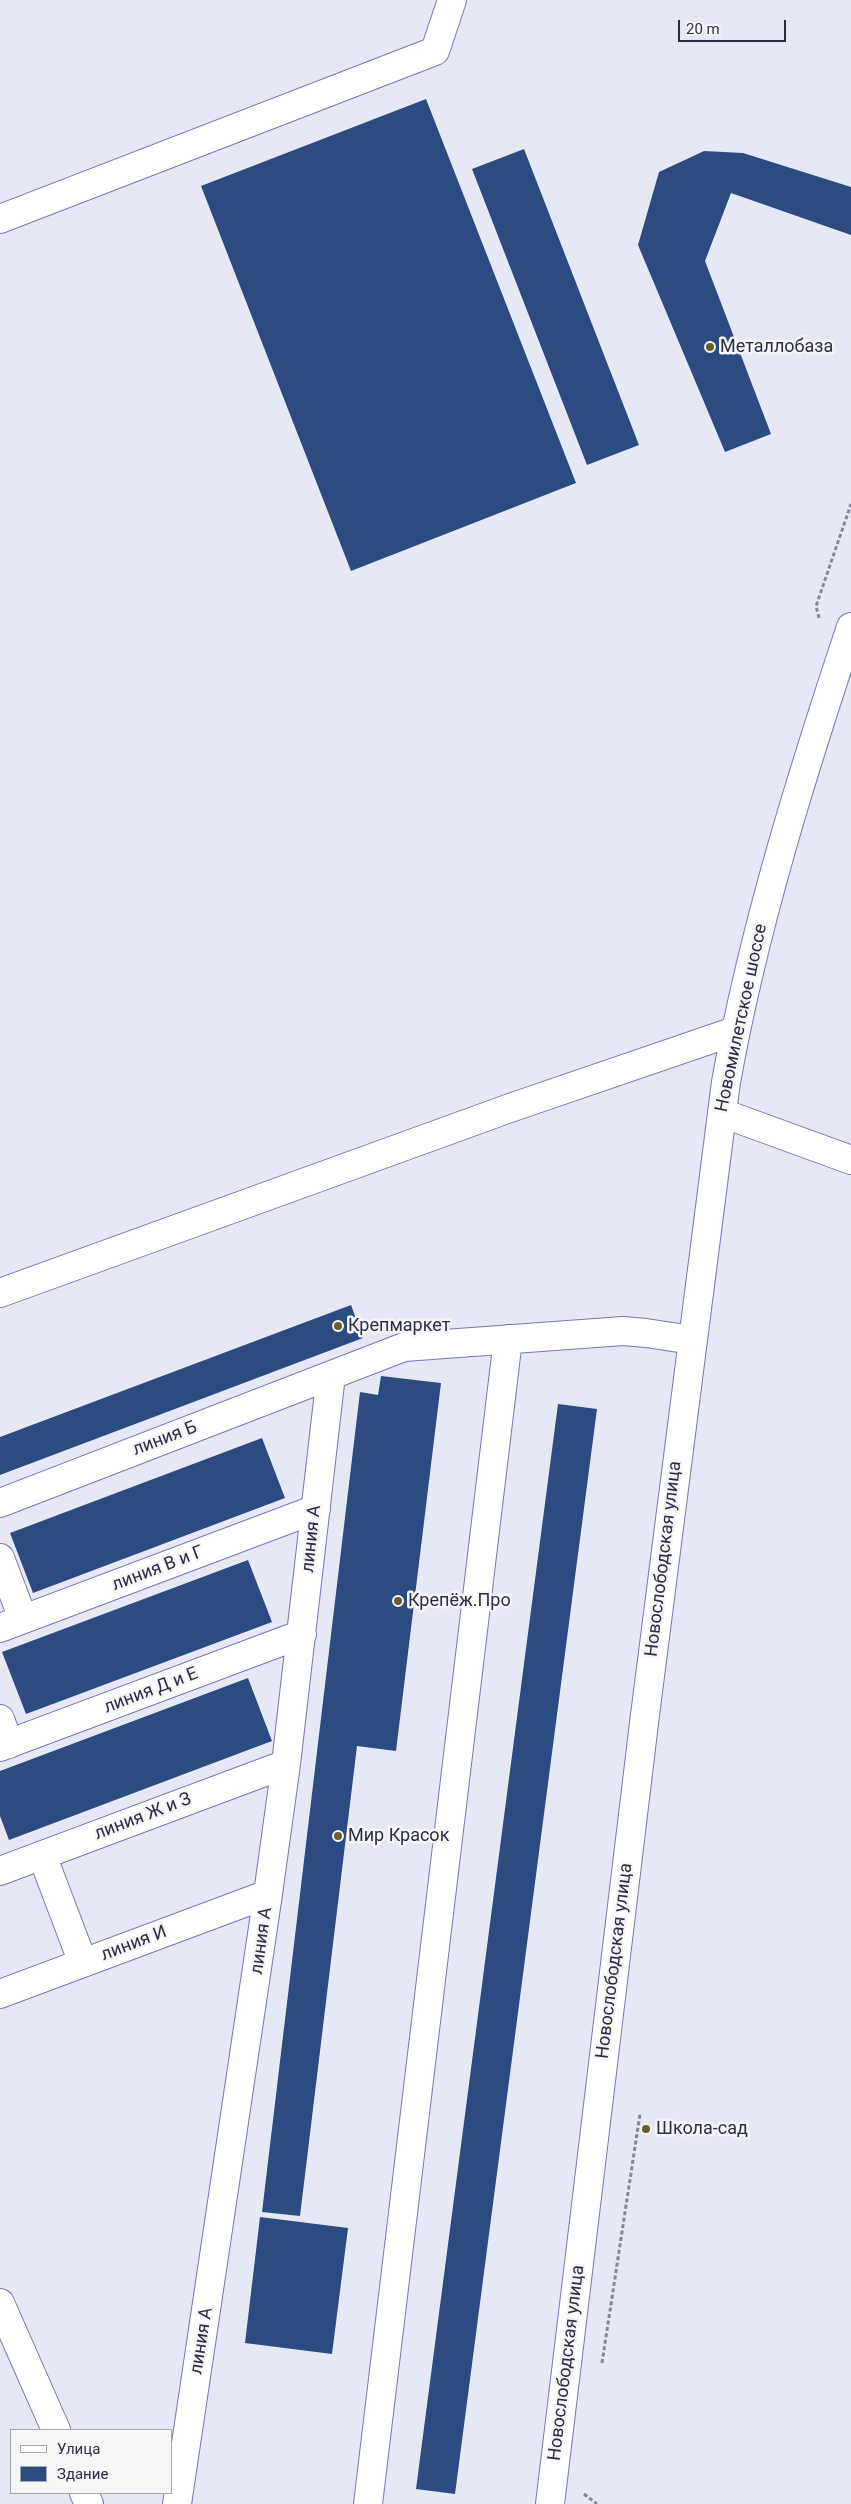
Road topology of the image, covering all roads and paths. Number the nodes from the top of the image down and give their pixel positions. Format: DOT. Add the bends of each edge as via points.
graph roads {
  1 [pos="452,0"];
  2 [pos="0,219"];
  3 [pos="851,504"];
  4 [pos="820,626"];
  5 [pos="851,627"];
  6 [pos="735,1032"];
  7 [pos="722,1113"];
  8 [pos="851,1160"];
  9 [pos="0,1293"];
  10 [pos="508,1339"];
  11 [pos="692,1340"];
  12 [pos="331,1376"];
  13 [pos="682,1419"];
  14 [pos="0,1503"];
  15 [pos="316,1509"];
  16 [pos="0,1558"];
  17 [pos="12,1624"];
  18 [pos="302,1634"];
  19 [pos="3,1737"];
  20 [pos="286,1764"];
  21 [pos="42,1855"];
  22 [pos="0,1871"];
  23 [pos="268,1894"];
  24 [pos="83,1963"];
  25 [pos="0,1994"];
  26 [pos="640,2114"];
  27 [pos="0,2303"];
  28 [pos="602,2364"];
  29 [pos="56,2429"];
  30 [pos="582,2492"];
  31 [pos="177,2504"];
  32 [pos="368,2504"];
  33 [pos="550,2504"];
  34 [pos="597,2504"];
  1 -- 2 [label="main road" via="434,51"];
  3 -- 4 [label="path" via="816,606"];
  5 -- 6 [label="main road, Новомилетское шоссе" via="772,877"];
  6 -- 7 [label="main road, Новомилетское шоссе"];
  6 -- 9 [label="main road" via="510,1108"];
  7 -- 8 [label="main road"];
  7 -- 11 [label="main road, Новомилетское шоссе"];
  10 -- 11 [label="main road, линия Б" via="623,1331"];
  10 -- 12 [label="main road, линия Б" via="404,1347"];
  10 -- 32 [label="main road"];
  11 -- 13 [label="main road, Новомилетское шоссе"];
  12 -- 14 [label="main road, линия Б"];
  12 -- 15 [label="main road, линия А"];
  13 -- 33 [label="main road, Новослободская улица"];
  15 -- 17 [label="main road, линия В и Г"];
  15 -- 18 [label="main road, линия А"];
  16 -- 17 [label="main road"];
  18 -- 19 [label="main road, линия Д и Е"];
  18 -- 20 [label="main road, линия А"];
  20 -- 21 [label="main road, линия Ж и З"];
  20 -- 23 [label="main road, линия А"];
  21 -- 22 [label="main road, линия Ж и З"];
  21 -- 24 [label="main road"];
  23 -- 24 [label="main road, линия И"];
  23 -- 31 [label="main road, линия А"];
  24 -- 25 [label="main road, линия И"];
  26 -- 28 [label="path"];
  27 -- 29 [label="main road"];
  30 -- 34 [label="path"];
}
